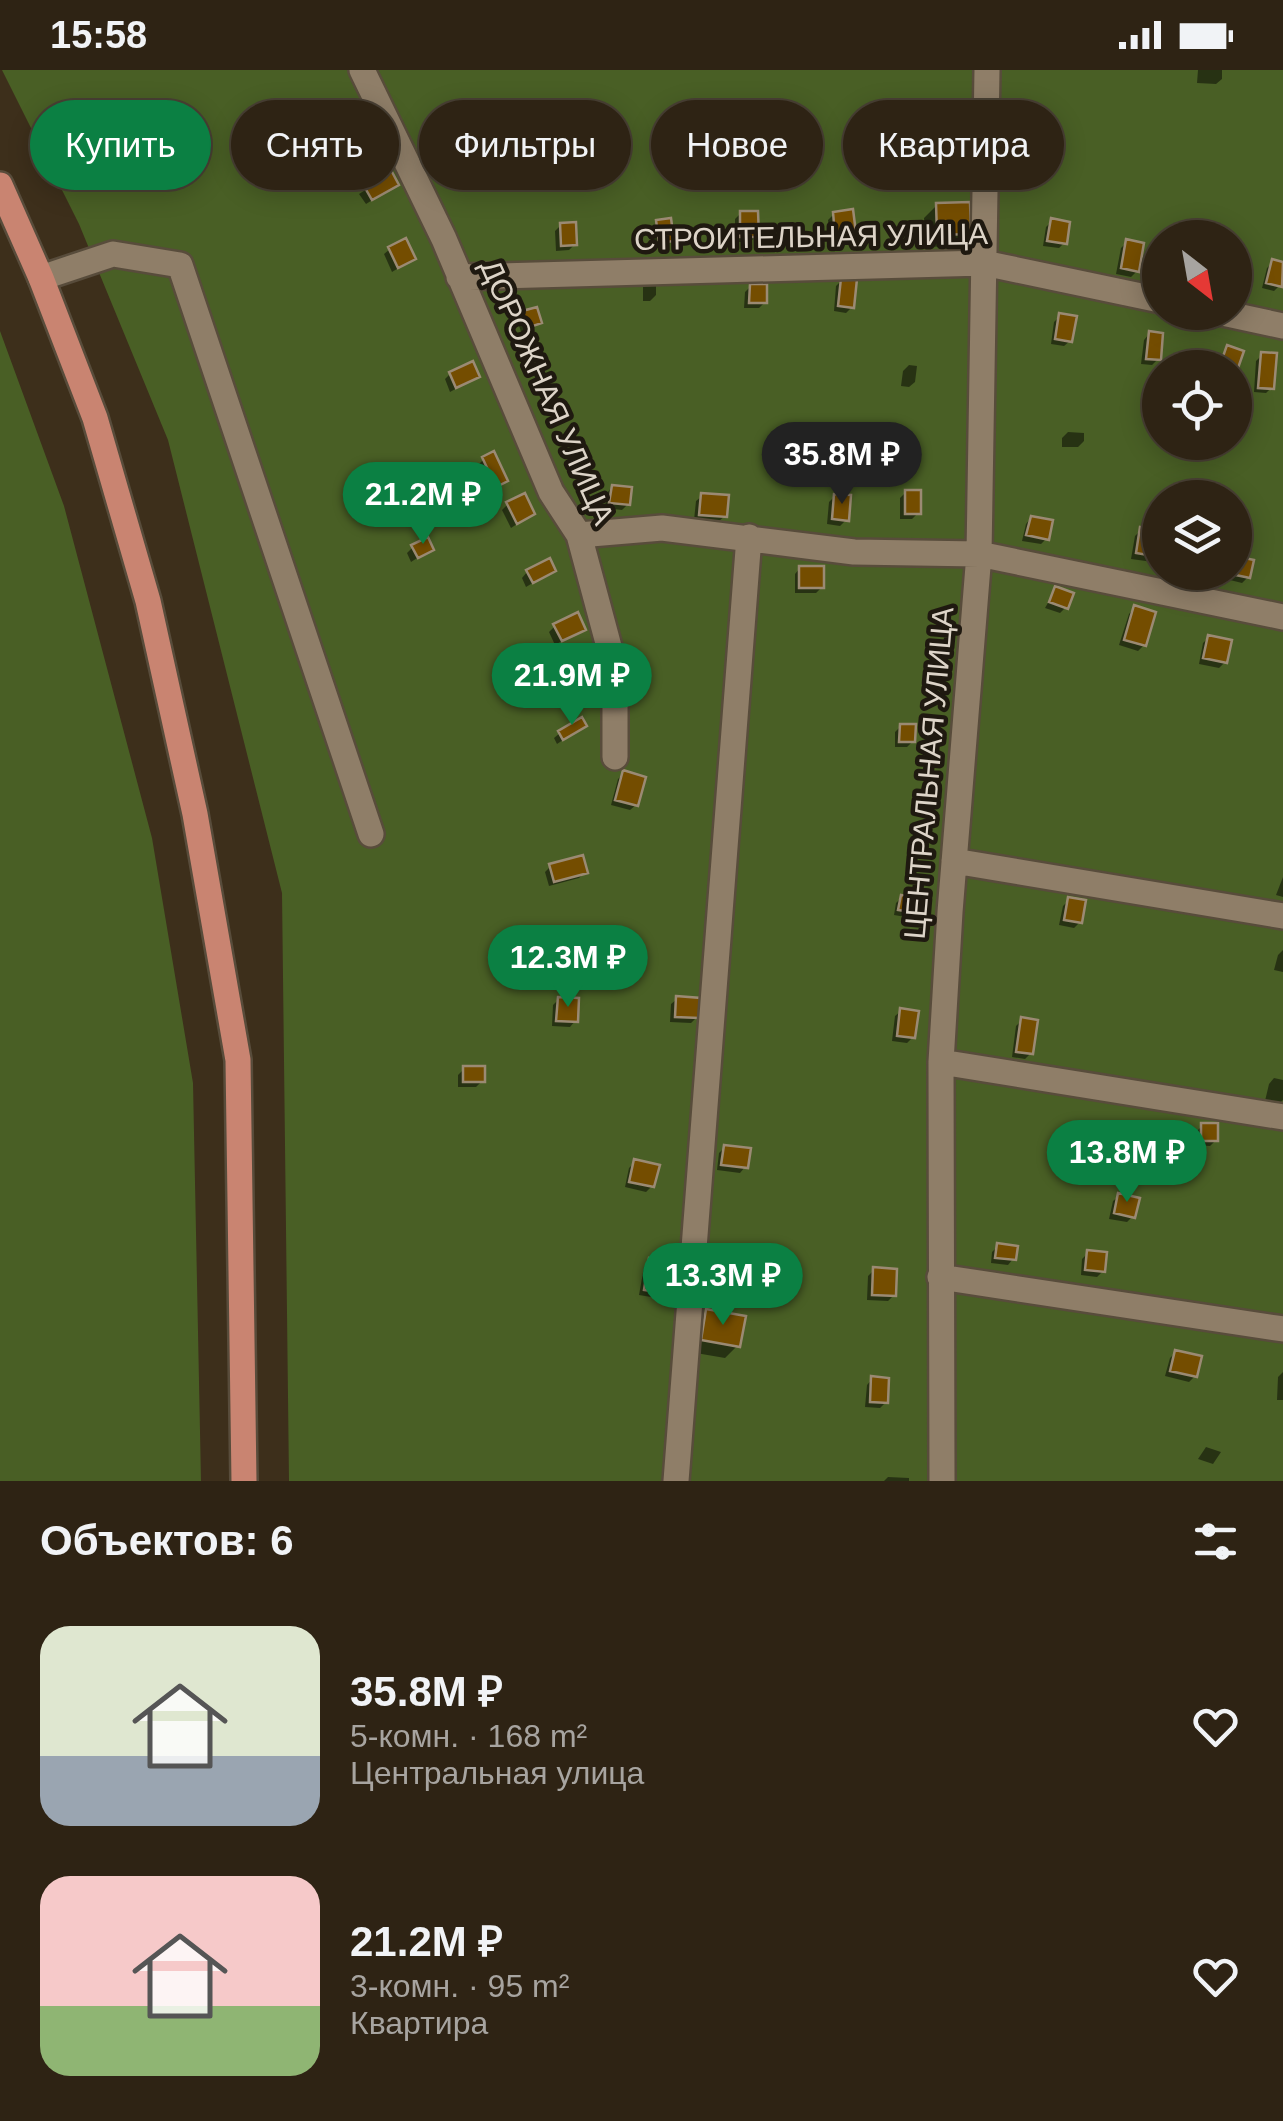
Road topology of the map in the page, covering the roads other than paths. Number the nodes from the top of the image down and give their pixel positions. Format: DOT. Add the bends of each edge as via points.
graph roads {
  1 [pos="362,70"];
  2 [pos="988,70"];
  3 [pos="0,185"];
  4 [pos="984,263"];
  5 [pos="459,276"];
  6 [pos="40,278"];
  7 [pos="1142,296"];
  8 [pos="1252,319"];
  9 [pos="1283,326"];
  10 [pos="578,535"];
  11 [pos="749,537"];
  12 [pos="980,554"];
  13 [pos="1283,616"];
  14 [pos="616,757"];
  15 [pos="372,834"];
  16 [pos="954,861"];
  17 [pos="1283,916"];
  18 [pos="941,1062"];
  19 [pos="1283,1116"];
  20 [pos="940,1277"];
  21 [pos="1283,1328"];
  22 [pos="244,1481"];
  23 [pos="676,1481"];
  24 [pos="942,1481"];
  1 -- 5 [label="street, ДОРОЖНАЯ УЛИЦА"];
  2 -- 4 [label="street, ЦЕНТРАЛЬНАЯ УЛИЦА"];
  3 -- 6 [label="main road"];
  4 -- 5 [label="street, СТРОИТЕЛЬНАЯ УЛИЦА"];
  4 -- 7 [label="street, СТРОИТЕЛЬНАЯ УЛИЦА"];
  4 -- 12 [label="street, ЦЕНТРАЛЬНАЯ УЛИЦА"];
  5 -- 10 [label="street, ДОРОЖНАЯ УЛИЦА" via="551,492"];
  6 -- 15 [label="street" via="113,254 180,265"];
  6 -- 22 [label="main road" via="95,418 148,601 195,814 238,1060"];
  8 -- 9 [label="street"];
  10 -- 11 [label="street" via="662,528"];
  10 -- 14 [label="street, ДОРОЖНАЯ УЛИЦА" via="615,669"];
  11 -- 12 [label="street" via="854,552"];
  11 -- 23 [label="street"];
  12 -- 13 [label="street"];
  12 -- 16 [label="street, ЦЕНТРАЛЬНАЯ УЛИЦА"];
  16 -- 17 [label="street"];
  16 -- 18 [label="street, ЦЕНТРАЛЬНАЯ УЛИЦА"];
  18 -- 19 [label="street"];
  18 -- 20 [label="street, ЦЕНТРАЛЬНАЯ УЛИЦА"];
  20 -- 21 [label="street"];
  20 -- 24 [label="street, ЦЕНТРАЛЬНАЯ УЛИЦА"];
}
